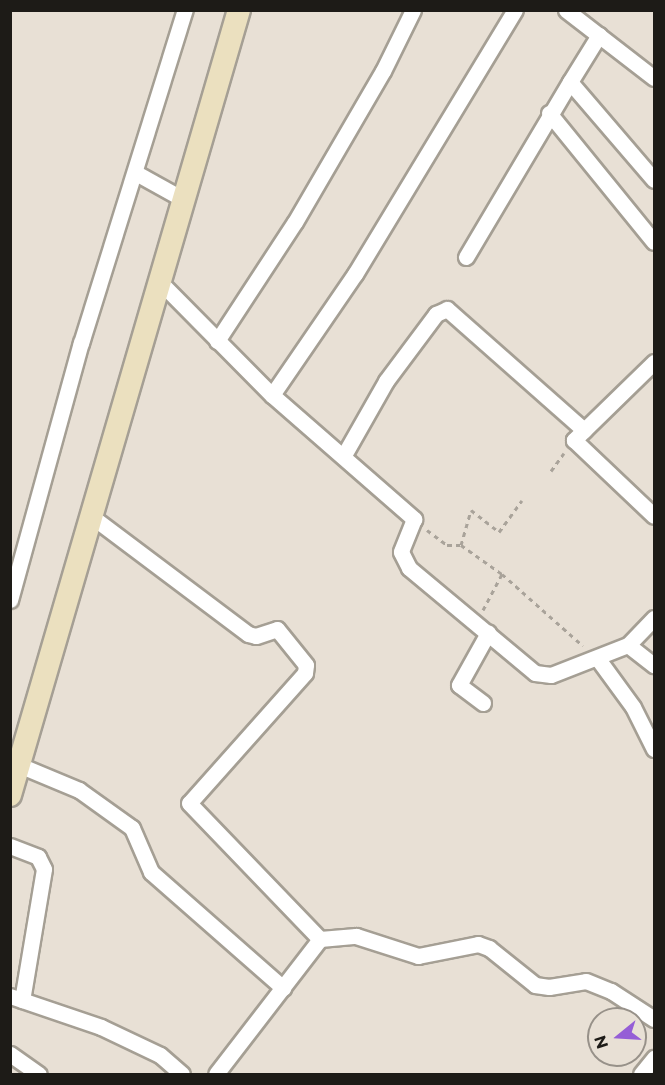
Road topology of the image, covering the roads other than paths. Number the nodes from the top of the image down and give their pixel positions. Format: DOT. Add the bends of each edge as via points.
graph roads {
  1 [pos="185,10"];
  2 [pos="238,10"];
  3 [pos="413,10"];
  4 [pos="515,10"];
  5 [pos="566,10"];
  6 [pos="599,35"];
  7 [pos="654,78"];
  8 [pos="570,82"];
  9 [pos="549,113"];
  10 [pos="136,173"];
  11 [pos="654,180"];
  12 [pos="183,199"];
  13 [pos="654,242"];
  14 [pos="466,257"];
  15 [pos="159,281"];
  16 [pos="218,340"];
  17 [pos="654,362"];
  18 [pos="272,395"];
  19 [pos="579,435"];
  20 [pos="344,455"];
  21 [pos="91,516"];
  22 [pos="654,516"];
  23 [pos="13,580"];
  24 [pos="10,600"];
  25 [pos="654,618"];
  26 [pos="483,628"];
  27 [pos="628,645"];
  28 [pos="598,659"];
  29 [pos="654,664"];
  30 [pos="483,703"];
  31 [pos="654,749"];
  32 [pos="19,765"];
  33 [pos="10,795"];
  34 [pos="10,846"];
  35 [pos="320,939"];
  36 [pos="283,988"];
  37 [pos="16,998"];
  38 [pos="654,1019"];
  39 [pos="10,1054"];
  40 [pos="654,1058"];
  41 [pos="39,1074"];
  42 [pos="182,1074"];
  43 [pos="216,1074"];
  44 [pos="641,1074"];
  1 -- 10 [label="street"];
  2 -- 12 [label="main road"];
  3 -- 16 [label="street" via="383,71 295,222"];
  4 -- 18 [label="street" via="355,274"];
  5 -- 6 [label="street"];
  6 -- 7 [label="street"];
  6 -- 8 [label="street"];
  8 -- 9 [label="street"];
  8 -- 11 [label="street"];
  9 -- 13 [label="street"];
  9 -- 14 [label="street"];
  10 -- 12 [label="street"];
  10 -- 23 [label="street" via="81,344"];
  12 -- 15 [label="main road"];
  15 -- 16 [label="street"];
  15 -- 21 [label="main road"];
  16 -- 18 [label="street"];
  17 -- 19 [label="street"];
  18 -- 20 [label="street"];
  19 -- 20 [label="street" via="453,311 443,310 386,381"];
  19 -- 22 [label="street"];
  20 -- 26 [label="street" via="414,519 401,546 404,562"];
  21 -- 32 [label="main road"];
  21 -- 35 [label="street" via="248,634 256,636 277,629 304,659 305,673 189,803"];
  23 -- 24 [label="street"];
  25 -- 27 [label="street"];
  26 -- 28 [label="street" via="540,675"];
  26 -- 30 [label="street" via="459,685"];
  27 -- 28 [label="street"];
  27 -- 29 [label="street"];
  28 -- 31 [label="street" via="633,707"];
  32 -- 33 [label="main road"];
  32 -- 36 [label="street" via="79,790 132,828 151,872"];
  34 -- 37 [label="street" via="38,857 44,869"];
  35 -- 36 [label="street"];
  35 -- 38 [label="street" via="356,936 418,956 483,945 535,985 549,987 585,981 611,991"];
  36 -- 43 [label="street"];
  37 -- 42 [label="street" via="58,1010 138,1044 160,1055"];
  39 -- 41 [label="street"];
  40 -- 44 [label="street"];
}
